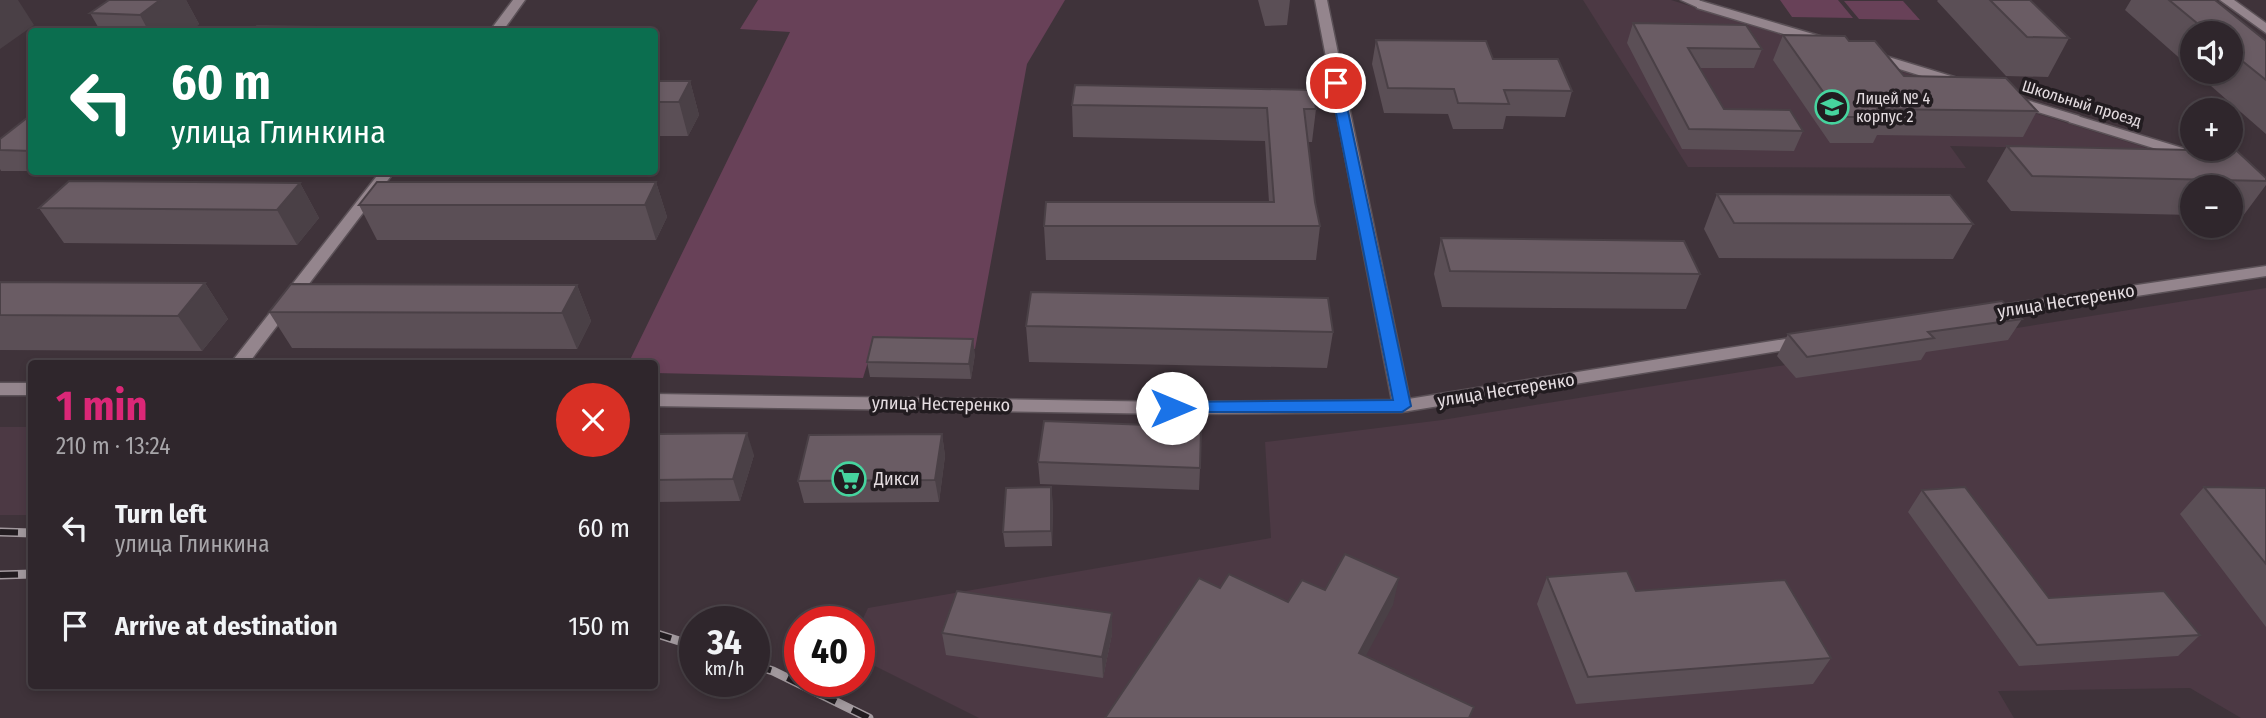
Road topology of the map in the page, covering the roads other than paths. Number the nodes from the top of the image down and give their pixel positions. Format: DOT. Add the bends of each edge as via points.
graph roads {
  1 [pos="519,0"];
  2 [pos="1321,0"];
  3 [pos="1687,0"];
  4 [pos="2226,0"];
  5 [pos="498,28"];
  6 [pos="2266,29"];
  7 [pos="1839,46"];
  8 [pos="1858,52"];
  9 [pos="1975,88"];
  10 [pos="2001,96"];
  11 [pos="2215,162"];
  12 [pos="385,175"];
  13 [pos="2266,271"];
  14 [pos="1977,315"];
  15 [pos="1816,340"];
  16 [pos="242,360"];
  17 [pos="0,389"];
  18 [pos="28,389"];
  19 [pos="658,400"];
  20 [pos="1402,406"];
  1 -- 5 [label="street"];
  2 -- 20 [label="street"];
  3 -- 7 [label="street"];
  4 -- 6 [label="street"];
  8 -- 9 [label="street"];
  10 -- 11 [label="street, Школьный проезд"];
  12 -- 16 [label="street"];
  13 -- 14 [label="street, улица Нестеренко"];
  15 -- 20 [label="street, улица Нестеренко"];
  17 -- 18 [label="street"];
  19 -- 20 [label="street, улица Нестеренко" via="1172,408"];
}
